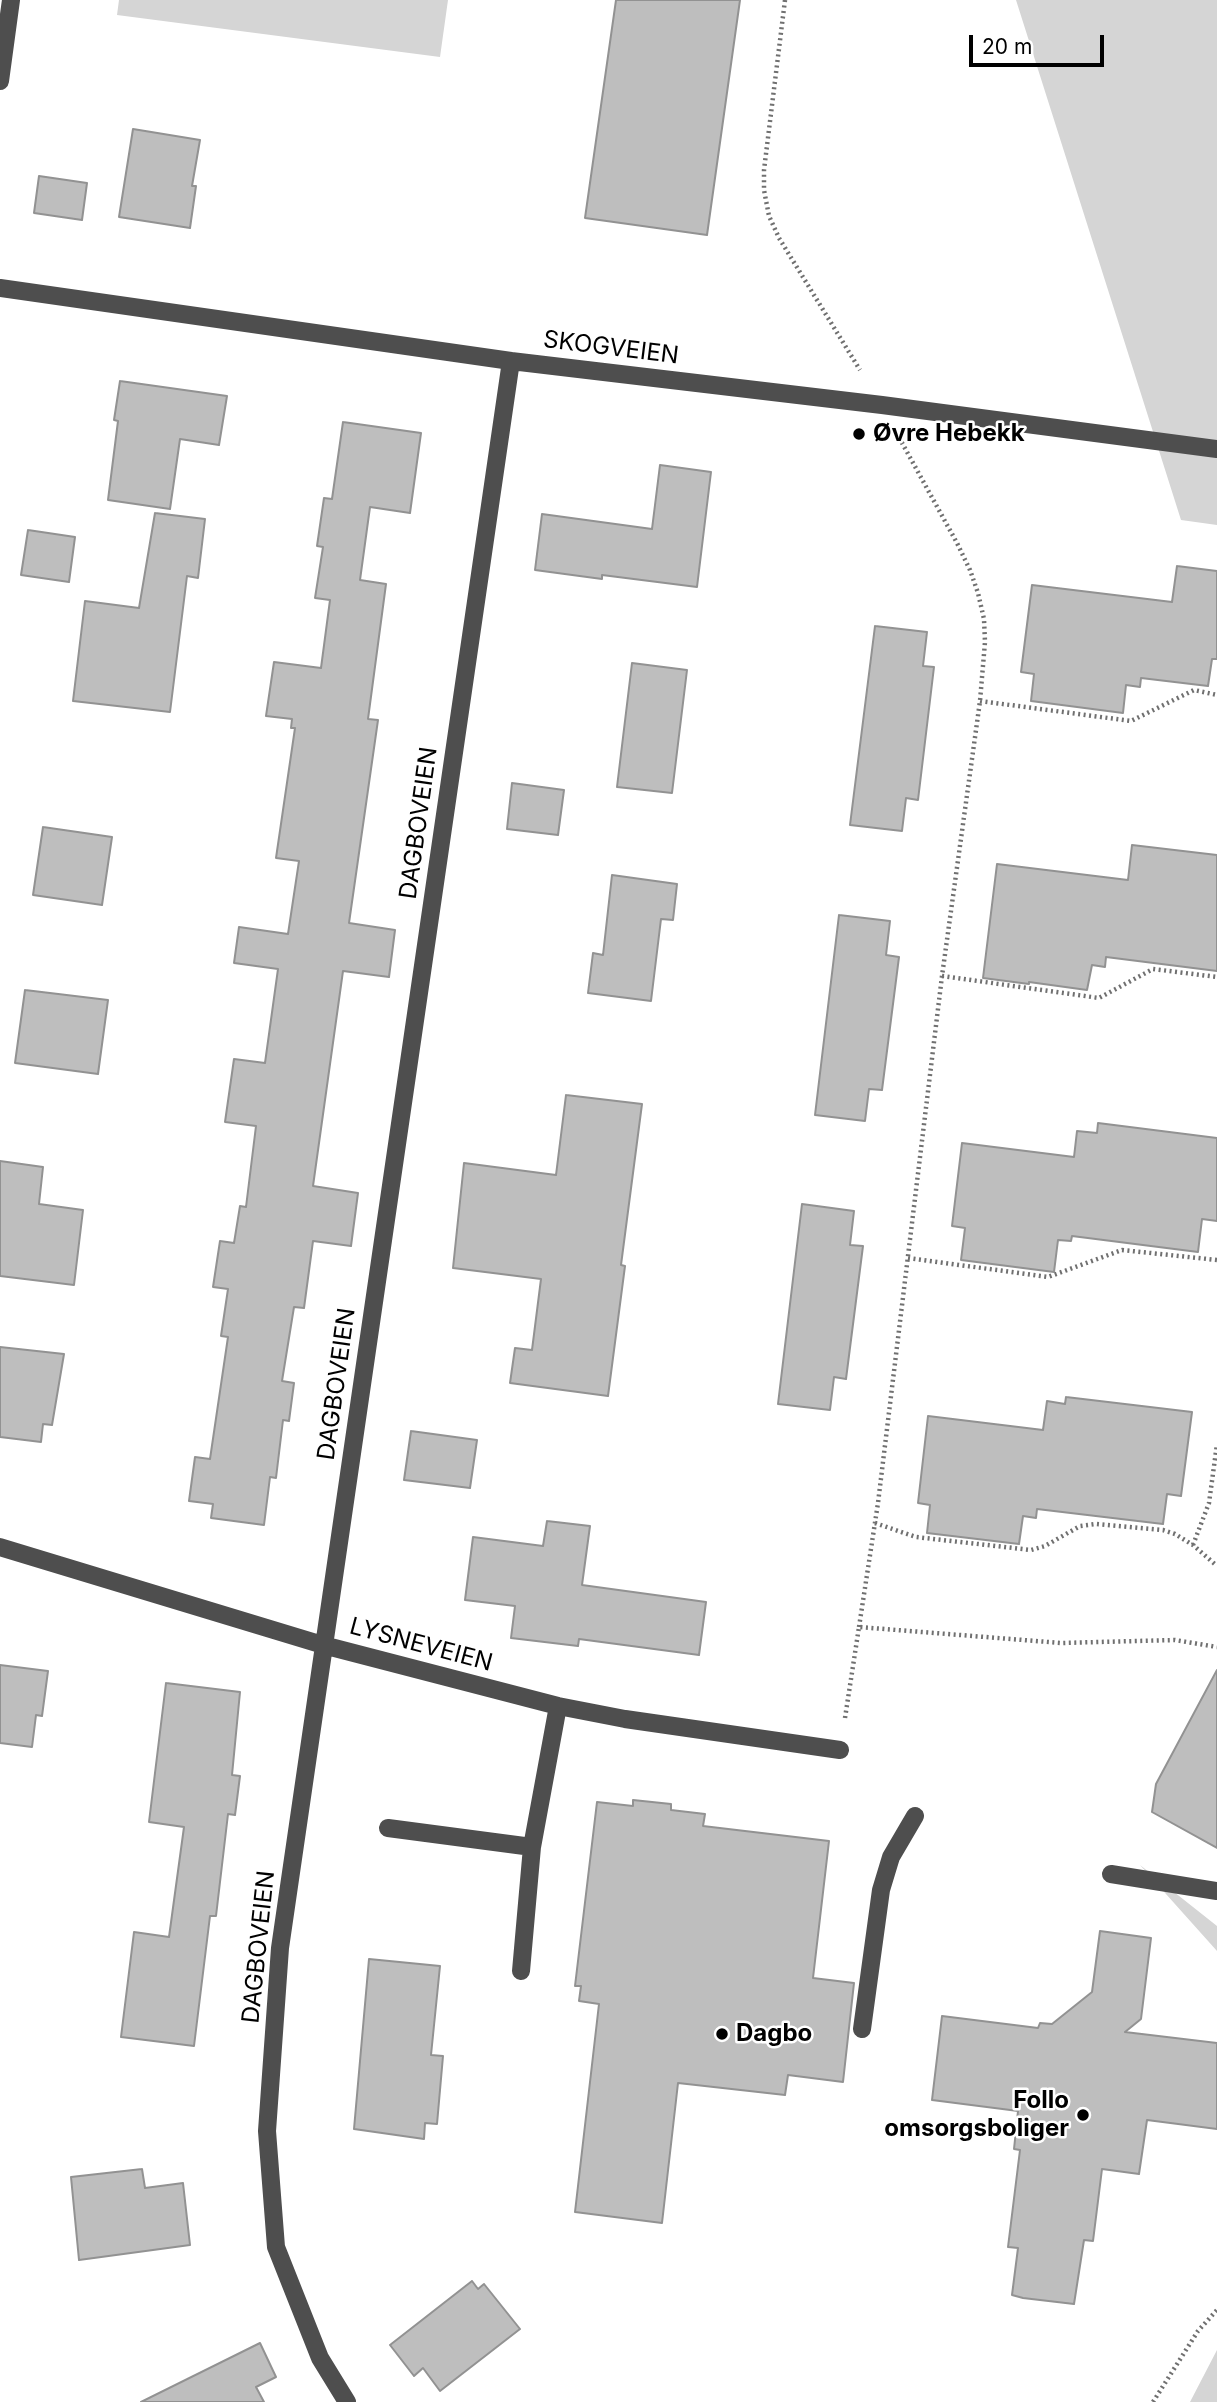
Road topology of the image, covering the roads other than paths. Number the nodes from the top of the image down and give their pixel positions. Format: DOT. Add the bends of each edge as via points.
graph roads {
  1 [pos="11,0"];
  2 [pos="0,81"];
  3 [pos="0,288"];
  4 [pos="511,361"];
  5 [pos="1217,449"];
  6 [pos="0,1547"];
  7 [pos="323,1645"];
  8 [pos="558,1706"];
  9 [pos="840,1750"];
  10 [pos="915,1816"];
  11 [pos="388,1828"];
  12 [pos="532,1847"];
  13 [pos="1111,1874"];
  14 [pos="1217,1891"];
  15 [pos="521,1971"];
  16 [pos="862,2029"];
  17 [pos="347,2402"];
  1 -- 2 [label="street"];
  3 -- 4 [label="street, SKOGVEIEN"];
  4 -- 5 [label="street, SKOGVEIEN"];
  4 -- 7 [label="street, DAGBOVEIEN"];
  6 -- 7 [label="street, LYSNEVEIEN"];
  7 -- 8 [label="street, LYSNEVEIEN"];
  7 -- 17 [label="street, DAGBOVEIEN" via="280,1948 267,2131 276,2247 320,2358"];
  8 -- 9 [label="street, LYSNEVEIEN"];
  8 -- 12 [label="street"];
  10 -- 16 [label="street" via="891,1857 881,1891"];
  11 -- 12 [label="street"];
  12 -- 15 [label="street"];
  13 -- 14 [label="street"];
}
